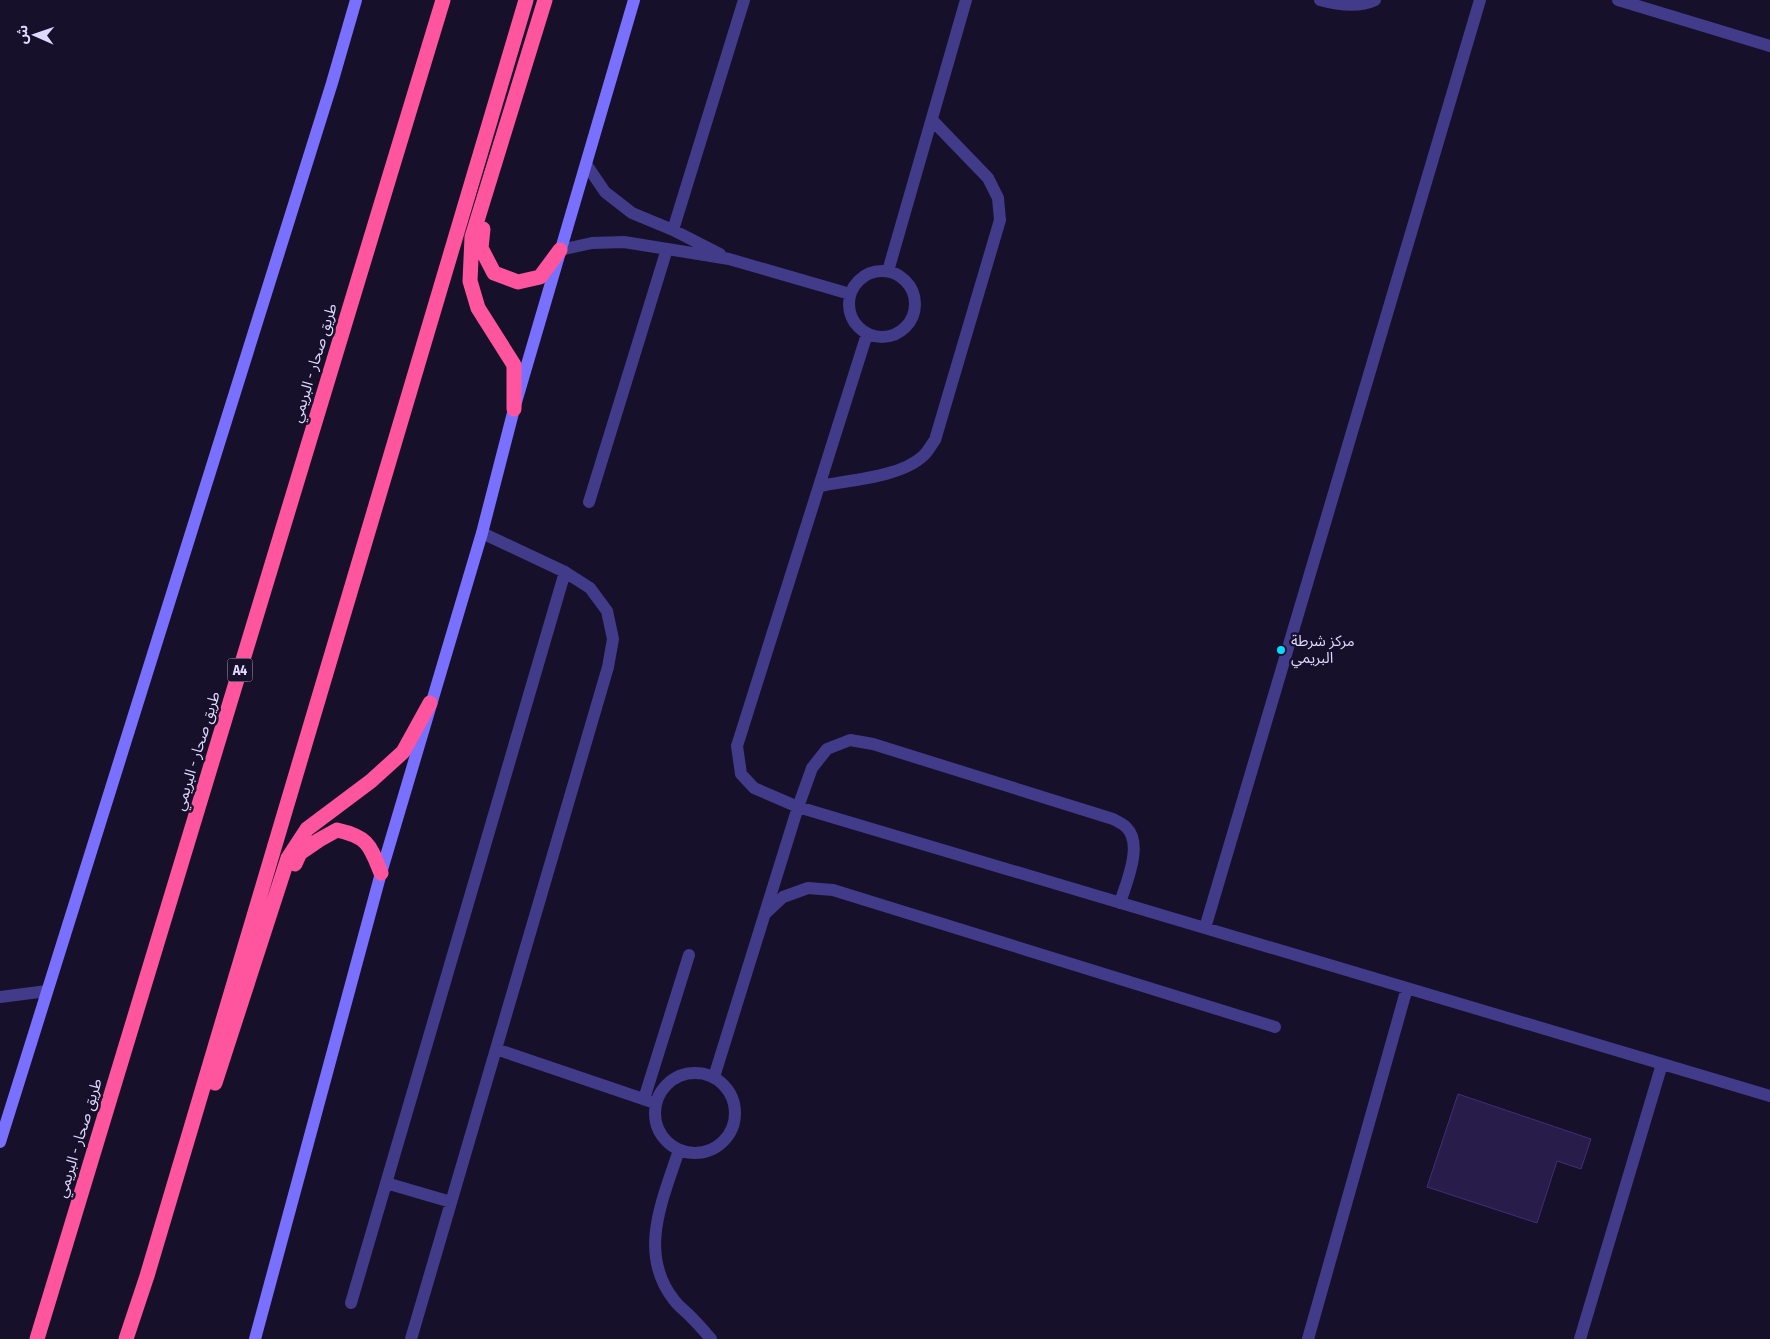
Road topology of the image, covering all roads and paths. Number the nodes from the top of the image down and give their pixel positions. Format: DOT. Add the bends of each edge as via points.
graph roads {
  1 [pos="356,0"];
  2 [pos="443,0"];
  3 [pos="526,0"];
  4 [pos="545,0"];
  5 [pos="634,0"];
  6 [pos="744,0"];
  7 [pos="966,0"];
  8 [pos="1320,0"];
  9 [pos="1375,0"];
  10 [pos="1480,0"];
  11 [pos="1618,0"];
  12 [pos="1770,46"];
  13 [pos="932,120"];
  14 [pos="586,164"];
  15 [pos="485,196"];
  16 [pos="673,230"];
  17 [pos="667,249"];
  18 [pos="560,250"];
  19 [pos="729,259"];
  20 [pos="888,271"];
  21 [pos="850,294"];
  22 [pos="867,334"];
  23 [pos="514,409"];
  24 [pos="820,486"];
  25 [pos="589,502"];
  26 [pos="482,533"];
  27 [pos="565,572"];
  28 [pos="430,703"];
  29 [pos="798,807"];
  30 [pos="381,874"];
  31 [pos="1120,902"];
  32 [pos="764,915"];
  33 [pos="1204,928"];
  34 [pos="266,930"];
  35 [pos="689,955"];
  36 [pos="1407,988"];
  37 [pos="47,991"];
  38 [pos="0,996"];
  39 [pos="1275,1027"];
  40 [pos="496,1049"];
  41 [pos="1662,1064"];
  42 [pos="714,1077"];
  43 [pos="1770,1096"];
  44 [pos="650,1101"];
  45 [pos="0,1142"];
  46 [pos="679,1150"];
  47 [pos="386,1183"];
  48 [pos="451,1202"];
  49 [pos="147,1276"];
  50 [pos="351,1303"];
  51 [pos="37,1339"];
  52 [pos="126,1339"];
  53 [pos="130,1339"];
  54 [pos="255,1339"];
  55 [pos="411,1339"];
  56 [pos="711,1339"];
  57 [pos="1308,1339"];
  58 [pos="1580,1339"];
  1 -- 37 [label="street"];
  2 -- 51 [label="highway, طريق صحار - البريمي / A4"];
  3 -- 49 [label="highway"];
  4 -- 15 [label="highway"];
  5 -- 14 [label="street"];
  6 -- 16 [label="lane"];
  7 -- 13 [label="lane"];
  8 -- 9 [label="lane" via="1335,5 1365,4"];
  10 -- 33 [label="lane"];
  11 -- 12 [label="lane"];
  13 -- 20 [label="lane"];
  13 -- 24 [label="lane" via="988,178 998,198 1000,220 935,440 924,456 909,467"];
  14 -- 16 [label="lane" via="605,192 632,213"];
  14 -- 18 [label="street"];
  15 -- 18 [label="highway" via="481,248 494,273 518,282 540,277"];
  15 -- 23 [label="highway" via="472,237 470,281 478,308 514,365"];
  16 -- 19 [label="lane"];
  17 -- 18 [label="lane" via="624,242"];
  17 -- 19 [label="lane"];
  17 -- 25 [label="lane"];
  18 -- 23 [label="street"];
  19 -- 21 [label="lane"];
  20 -- 21 [label="lane" via="864,275"];
  20 -- 22 [label="lane" via="909,284 915,308 911,320 892,336"];
  21 -- 22 [label="lane" via="848,306 851,317"];
  22 -- 24 [label="lane"];
  23 -- 26 [label="street"];
  24 -- 29 [label="lane" via="737,746 740,774 754,788"];
  26 -- 27 [label="lane"];
  26 -- 28 [label="street"];
  27 -- 40 [label="lane" via="590,588 607,611 613,639 608,667"];
  27 -- 47 [label="lane"];
  28 -- 30 [label="street"];
  28 -- 34 [label="highway" via="403,752 371,781 307,828 288,858"];
  29 -- 31 [label="lane"];
  29 -- 31 [label="lane" via="812,768 827,748 850,740 873,744 1113,818 1127,828 1135,843"];
  29 -- 32 [label="lane"];
  30 -- 34 [label="highway" via="370,847 355,834 337,830 300,853"];
  30 -- 54 [label="street"];
  31 -- 33 [label="lane"];
  32 -- 39 [label="lane" via="783,897 808,888 833,890"];
  32 -- 42 [label="lane"];
  33 -- 36 [label="lane"];
  34 -- 49 [label="highway"];
  35 -- 44 [label="lane"];
  36 -- 41 [label="lane"];
  36 -- 57 [label="lane"];
  37 -- 38 [label="lane"];
  37 -- 45 [label="street"];
  40 -- 44 [label="lane"];
  40 -- 48 [label="lane"];
  41 -- 43 [label="lane"];
  41 -- 58 [label="lane"];
  42 -- 44 [label="lane" via="686,1072 672,1079"];
  42 -- 46 [label="lane" via="726,1086 733,1100 735,1115 731,1130 722,1143 709,1151"];
  44 -- 46 [label="lane" via="658,1131"];
  46 -- 56 [label="lane" via="658,1216 654,1245 659,1274 674,1300"];
  47 -- 48 [label="lane"];
  47 -- 50 [label="lane"];
  48 -- 55 [label="lane"];
  49 -- 52 [label="highway"];
  49 -- 53 [label="street"];
}
